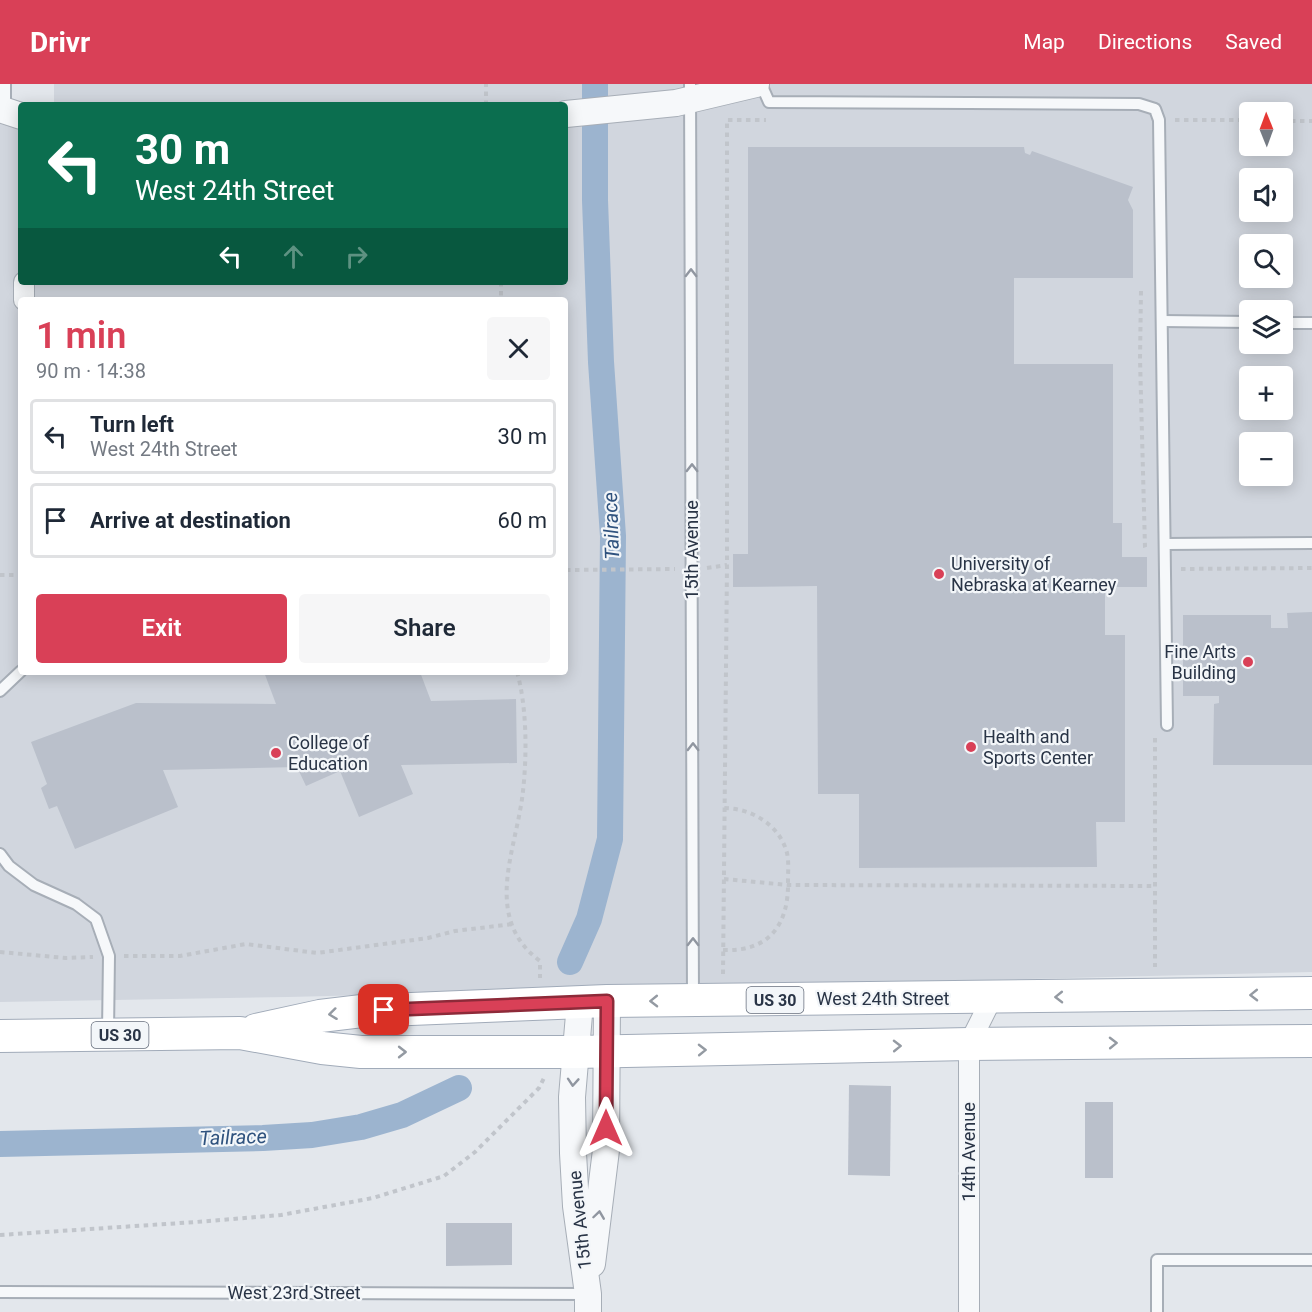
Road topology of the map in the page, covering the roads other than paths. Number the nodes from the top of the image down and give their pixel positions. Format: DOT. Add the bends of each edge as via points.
graph roads {
  1 [pos="5,84"];
  2 [pos="756,84"];
  3 [pos="761,84"];
  4 [pos="690,91"];
  5 [pos="8,111"];
  6 [pos="568,114"];
  7 [pos="1162,321"];
  8 [pos="1239,322"];
  9 [pos="1293,322"];
  10 [pos="1312,323"];
  11 [pos="1312,543"];
  12 [pos="1166,544"];
  13 [pos="18,674"];
  14 [pos="0,691"];
  15 [pos="1167,725"];
  16 [pos="0,854"];
  17 [pos="1312,993"];
  18 [pos="993,998"];
  19 [pos="693,1000"];
  20 [pos="594,1002"];
  21 [pos="240,1033"];
  22 [pos="107,1035"];
  23 [pos="0,1036"];
  24 [pos="1312,1041"];
  25 [pos="969,1044"];
  26 [pos="591,1052"];
  27 [pos="1312,1260"];
  28 [pos="0,1292"];
  29 [pos="588,1303"];
  30 [pos="969,1312"];
  31 [pos="1157,1312"];
  1 -- 5 [label="lane"];
  2 -- 4 [label="street"];
  3 -- 7 [label="lane" via="770,102 1139,104 1155,110 1159,120"];
  4 -- 6 [label="street" via="676,103"];
  19 -- 4 [label="lane, 15th Avenue, one-way"];
  7 -- 8 [label="lane"];
  7 -- 12 [label="lane"];
  9 -- 10 [label="lane"];
  11 -- 12 [label="lane"];
  12 -- 15 [label="lane"];
  13 -- 14 [label="lane"];
  16 -- 22 [label="lane" via="34,885 76,904 96,919 109,956"];
  17 -- 18 [label="main road, West 24th Street / US 30, one-way"];
  18 -- 19 [label="main road, West 24th Street / US 30"];
  18 -- 25 [label="street, 14th Avenue"];
  19 -- 20 [label="main road, West 24th Street / US 30, one-way"];
  20 -- 21 [label="main road, West 24th Street / US 30, one-way" via="362,1011"];
  20 -- 26 [label="street, 15th Avenue"];
  21 -- 22 [label="main road, West 24th Street / US 30"];
  21 -- 26 [label="main road, West 24th Street / US 30, one-way" via="361,1052"];
  22 -- 23 [label="main road, West 24th Street / US 30"];
  25 -- 24 [label="main road, West 24th Street / US 30, one-way"];
  26 -- 25 [label="main road, West 24th Street / US 30, one-way"];
  25 -- 30 [label="street, 14th Avenue"];
  29 -- 26 [label="street, 15th Avenue, one-way" via="606,1150"];
  26 -- 29 [label="street, 15th Avenue, one-way" via="572,1097 576,1206"];
  27 -- 31 [label="lane" via="1157,1260"];
  28 -- 29 [label="lane, West 23rd Street"];
}
